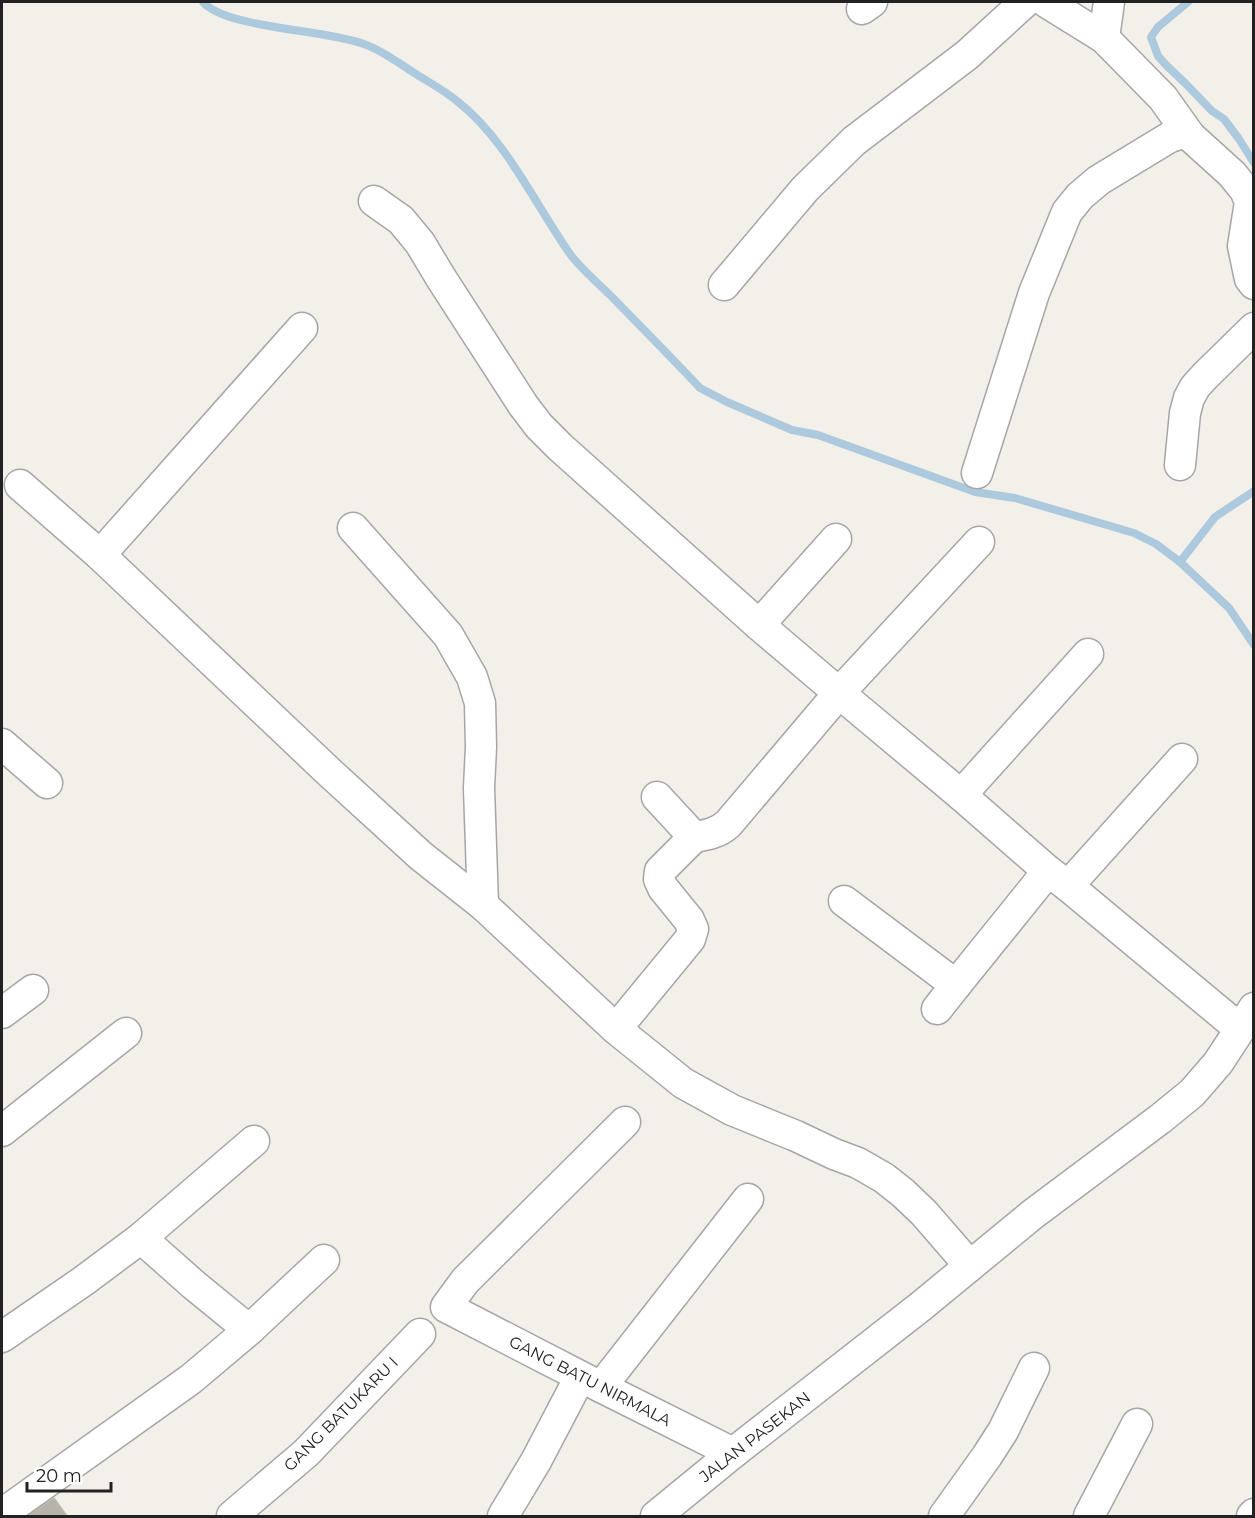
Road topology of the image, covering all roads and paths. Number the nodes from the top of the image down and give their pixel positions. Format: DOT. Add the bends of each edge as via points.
graph roads {
  1 [pos="1025,2"];
  2 [pos="1046,2"];
  3 [pos="1109,2"];
  4 [pos="1104,38"];
  5 [pos="1190,136"];
  6 [pos="374,201"];
  7 [pos="1252,201"];
  8 [pos="1254,284"];
  9 [pos="724,285"];
  10 [pos="302,328"];
  11 [pos="1254,328"];
  12 [pos="1180,465"];
  13 [pos="977,473"];
  14 [pos="20,485"];
  15 [pos="352,528"];
  16 [pos="836,539"];
  17 [pos="979,542"];
  18 [pos="100,555"];
  19 [pos="759,625"];
  20 [pos="1088,654"];
  21 [pos="838,693"];
  22 [pos="2,744"];
  23 [pos="1182,759"];
  24 [pos="47,783"];
  25 [pos="960,795"];
  26 [pos="657,797"];
  27 [pos="694,837"];
  28 [pos="1058,879"];
  29 [pos="844,901"];
  30 [pos="483,905"];
  31 [pos="956,985"];
  32 [pos="33,990"];
  33 [pos="937,1009"];
  34 [pos="2,1013"];
  35 [pos="1247,1018"];
  36 [pos="615,1029"];
  37 [pos="126,1033"];
  38 [pos="626,1122"];
  39 [pos="2,1131"];
  40 [pos="254,1141"];
  41 [pos="748,1199"];
  42 [pos="141,1238"];
  43 [pos="324,1260"];
  44 [pos="970,1266"];
  45 [pos="249,1330"];
  46 [pos="420,1334"];
  47 [pos="2,1337"];
  48 [pos="1034,1368"];
  49 [pos="590,1382"];
  50 [pos="1137,1424"];
  51 [pos="734,1453"];
  52 [pos="2,1514"];
  53 [pos="232,1516"];
  54 [pos="502,1516"];
  55 [pos="656,1516"];
  56 [pos="944,1516"];
  57 [pos="1089,1516"];
  1 -- 9 [label="street" via="968,55 854,141 805,189"];
  2 -- 4 [label="street"];
  3 -- 4 [label="street"];
  4 -- 5 [label="street" via="1164,98"];
  5 -- 7 [label="street" via="1232,174"];
  5 -- 13 [label="street" via="1170,137 1099,180 1067,212 1034,293"];
  6 -- 19 [label="street" via="401,220 420,243 539,426"];
  7 -- 8 [label="street" via="1243,246"];
  10 -- 18 [label="street"];
  11 -- 12 [label="street" via="1195,387 1185,413"];
  14 -- 18 [label="street"];
  15 -- 30 [label="street" via="448,635 472,677 480,703"];
  16 -- 19 [label="street"];
  17 -- 21 [label="street"];
  18 -- 30 [label="street" via="404,841"];
  19 -- 21 [label="street"];
  20 -- 25 [label="street"];
  21 -- 25 [label="street"];
  21 -- 27 [label="street" via="722,830"];
  22 -- 24 [label="street"];
  23 -- 28 [label="street"];
  25 -- 28 [label="street"];
  26 -- 27 [label="street"];
  27 -- 36 [label="street" via="660,871 659,879 689,920 693,930 690,939"];
  28 -- 31 [label="street"];
  28 -- 35 [label="street"];
  29 -- 31 [label="street"];
  30 -- 36 [label="street"];
  31 -- 33 [label="street"];
  32 -- 34 [label="street"];
  35 -- 44 [label="street, JALAN PASEKAN" via="1218,1063 1192,1093"];
  36 -- 44 [label="street" via="683,1083 732,1110 858,1163 884,1178 924,1213"];
  37 -- 39 [label="street"];
  38 -- 49 [label="street, GANG BATU NIRMALA" via="465,1281 446,1307"];
  40 -- 42 [label="street"];
  41 -- 49 [label="street"];
  42 -- 45 [label="street"];
  42 -- 47 [label="street"];
  43 -- 45 [label="street"];
  44 -- 51 [label="street, JALAN PASEKAN"];
  45 -- 52 [label="street" via="191,1379"];
  46 -- 53 [label="street, GANG BATUKARU I" via="306,1454"];
  48 -- 56 [label="street" via="1003,1431"];
  49 -- 51 [label="street, GANG BATU NIRMALA"];
  49 -- 54 [label="street"];
  50 -- 57 [label="street"];
  51 -- 55 [label="street, JALAN PASEKAN"];
}
